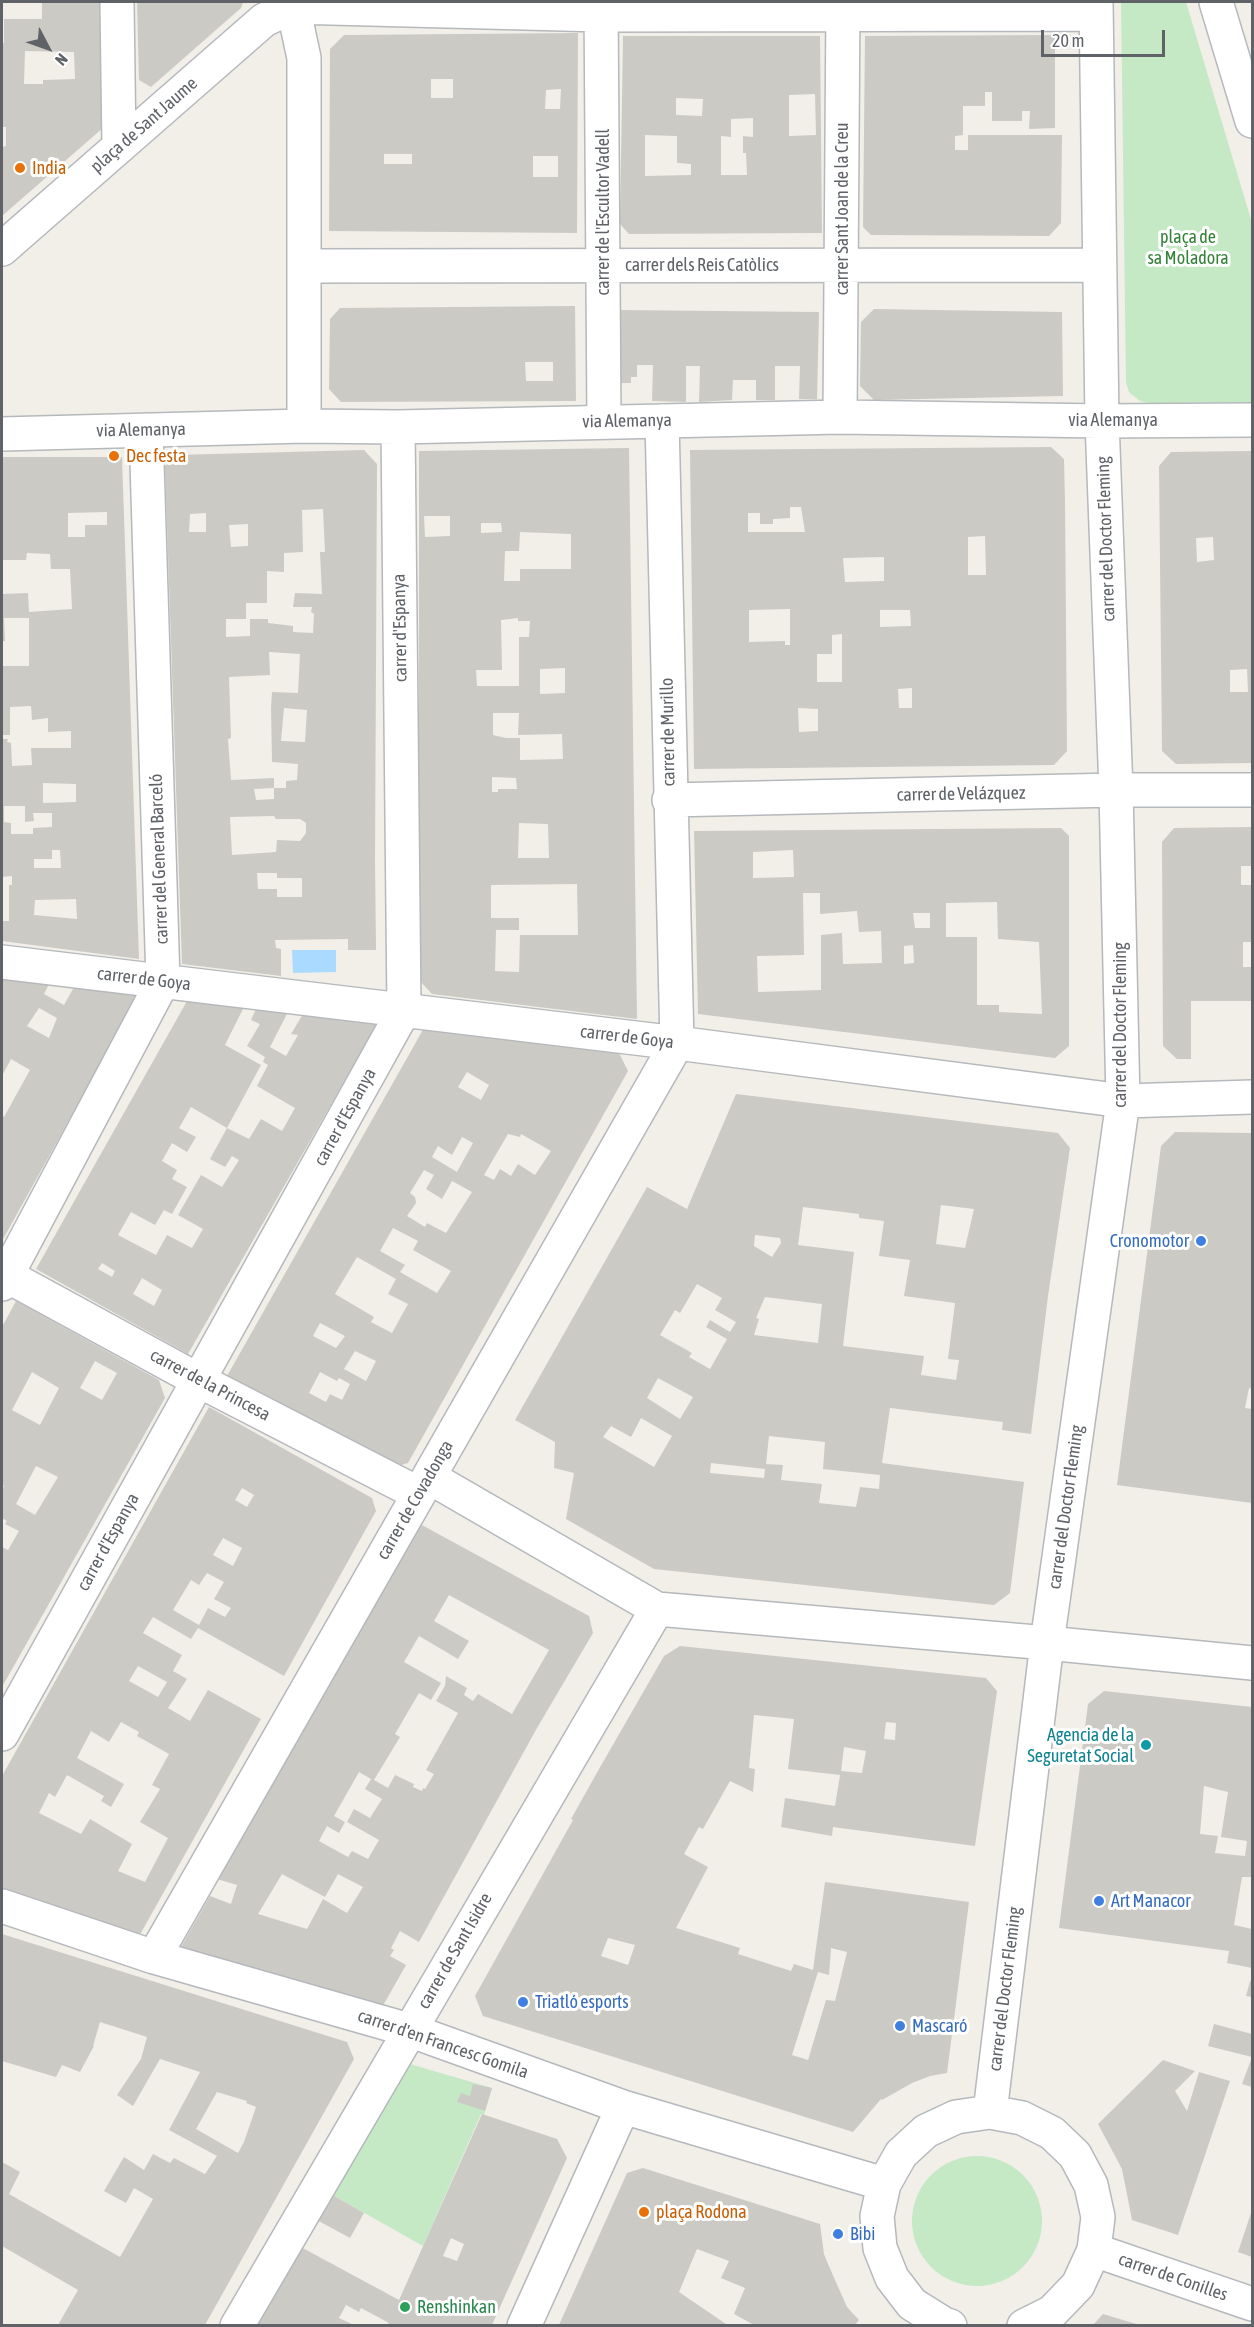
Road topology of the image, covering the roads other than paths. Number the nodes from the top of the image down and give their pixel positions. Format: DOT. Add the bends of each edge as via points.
graph roads {
  1 [pos="117,2"];
  2 [pos="1216,2"];
  3 [pos="294,3"];
  4 [pos="602,8"];
  5 [pos="1096,8"];
  6 [pos="843,9"];
  7 [pos="1252,122"];
  8 [pos="119,147"];
  9 [pos="2,249"];
  10 [pos="841,265"];
  11 [pos="1099,265"];
  12 [pos="304,266"];
  13 [pos="603,266"];
  14 [pos="840,417"];
  15 [pos="1252,420"];
  16 [pos="662,421"];
  17 [pos="1102,421"];
  18 [pos="604,422"];
  19 [pos="304,426"];
  20 [pos="398,427"];
  21 [pos="146,430"];
  22 [pos="2,434"];
  23 [pos="1116,790"];
  24 [pos="1252,790"];
  25 [pos="669,800"];
  26 [pos="2,962"];
  27 [pos="163,981"];
  28 [pos="404,1010"];
  29 [pos="677,1043"];
  30 [pos="1252,1097"];
  31 [pos="1123,1101"];
  32 [pos="3,1278"];
  33 [pos="198,1380"];
  34 [pos="424,1485"];
  35 [pos="657,1609"];
  36 [pos="1047,1643"];
  37 [pos="1252,1663"];
  38 [pos="2,1734"];
  39 [pos="2,1906"];
  40 [pos="154,1957"];
  41 [pos="409,2030"];
  42 [pos="623,2107"];
  43 [pos="990,2112"];
  44 [pos="884,2184"];
  45 [pos="1094,2250"];
  46 [pos="1252,2304"];
  47 [pos="904,2314"];
  48 [pos="237,2325"];
  49 [pos="524,2325"];
  50 [pos="950,2325"];
  51 [pos="1024,2325"];
  1 -- 8 [label="street"];
  2 -- 7 [label="street"];
  3 -- 4 [label="street"];
  3 -- 8 [label="street, plaça de Sant Jaume" via="264,20"];
  3 -- 12 [label="street" via="304,58"];
  4 -- 6 [label="street"];
  4 -- 13 [label="street, carrer de l'Escultor Vadell"];
  5 -- 6 [label="street"];
  5 -- 11 [label="street, carrer del Doctor Fleming"];
  6 -- 10 [label="street, carrer Sant Joan de la Creu"];
  8 -- 9 [label="street, plaça de Sant Jaume"];
  10 -- 11 [label="street, carrer dels Reis Catòlics"];
  10 -- 13 [label="street, carrer dels Reis Catòlics"];
  10 -- 14 [label="street, carrer Sant Joan de la Creu"];
  11 -- 17 [label="street, carrer del Doctor Fleming"];
  12 -- 13 [label="street, carrer dels Reis Catòlics"];
  12 -- 19 [label="street"];
  13 -- 18 [label="street, carrer de l'Escultor Vadell"];
  14 -- 16 [label="street, via Alemanya"];
  14 -- 17 [label="street, via Alemanya"];
  15 -- 17 [label="street, via Alemanya"];
  16 -- 18 [label="street, via Alemanya"];
  16 -- 25 [label="street, carrer de Murillo"];
  17 -- 23 [label="street, carrer del Doctor Fleming"];
  18 -- 20 [label="street, via Alemanya"];
  19 -- 20 [label="street, via Alemanya"];
  19 -- 21 [label="street, via Alemanya"];
  20 -- 28 [label="street, carrer d'Espanya"];
  21 -- 22 [label="street, via Alemanya"];
  21 -- 27 [label="street, carrer del General Barceló"];
  23 -- 24 [label="street, carrer de Velázquez"];
  23 -- 25 [label="street, carrer de Velázquez"];
  23 -- 31 [label="street, carrer del Doctor Fleming"];
  25 -- 29 [label="street, carrer de Murillo"];
  26 -- 27 [label="street, carrer de Goya"];
  27 -- 28 [label="street, carrer de Goya"];
  27 -- 32 [label="street, carrer del General Barceló"];
  28 -- 29 [label="street, carrer de Goya"];
  28 -- 33 [label="street, carrer d'Espanya"];
  29 -- 31 [label="street, carrer de Goya"];
  29 -- 34 [label="street, carrer de Covadonga"];
  30 -- 31 [label="street, carrer de Goya"];
  31 -- 36 [label="street, carrer del Doctor Fleming"];
  32 -- 33 [label="street, carrer de la Princesa"];
  33 -- 34 [label="street, carrer de la Princesa"];
  33 -- 38 [label="street, carrer d'Espanya"];
  34 -- 35 [label="street, carrer de la Princesa"];
  34 -- 40 [label="street, carrer de Covadonga"];
  35 -- 36 [label="street"];
  35 -- 41 [label="street, carrer de Sant Isidre"];
  36 -- 37 [label="street"];
  36 -- 43 [label="street, carrer del Doctor Fleming"];
  39 -- 40 [label="street, carrer d'en Francesc Gomila"];
  40 -- 41 [label="street, carrer d'en Francesc Gomila"];
  41 -- 42 [label="street, carrer d'en Francesc Gomila"];
  41 -- 48 [label="street, carrer de Sant Isidre"];
  42 -- 44 [label="street, carrer d'en Francesc Gomila"];
  42 -- 49 [label="street"];
  43 -- 44 [label="street" via="956,2117 926,2131 901,2154"];
  43 -- 45 [label="street" via="1022,2118 1052,2133 1076,2156 1091,2185 1098,2217"];
  44 -- 47 [label="street" via="877,2216 880,2248"];
  45 -- 46 [label="street, carrer de Conilles"];
  45 -- 51 [label="street" via="1078,2285 1052,2312"];
  47 -- 50 [label="street"];
}
